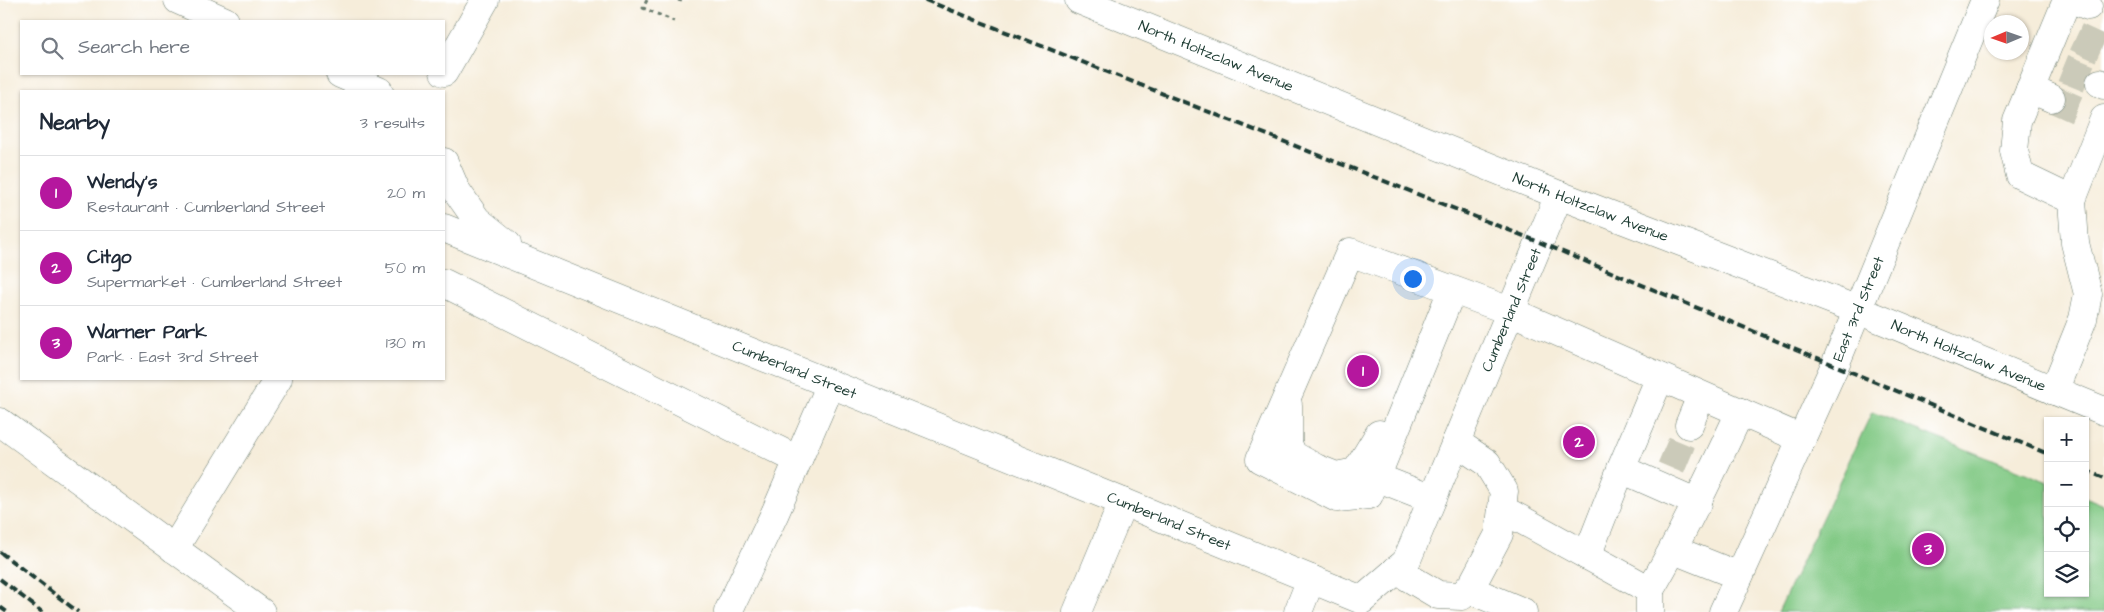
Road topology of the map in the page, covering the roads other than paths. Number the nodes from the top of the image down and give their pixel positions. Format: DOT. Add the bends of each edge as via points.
graph roads {
  1 [pos="178,0"];
  2 [pos="485,0"];
  3 [pos="1079,0"];
  4 [pos="1985,0"];
  5 [pos="2076,2"];
  6 [pos="223,20"];
  7 [pos="445,71"];
  8 [pos="342,75"];
  9 [pos="377,90"];
  10 [pos="2098,117"];
  11 [pos="445,164"];
  12 [pos="1559,195"];
  13 [pos="2072,200"];
  14 [pos="445,228"];
  15 [pos="553,272"];
  16 [pos="445,284"];
  17 [pos="1452,290"];
  18 [pos="1858,310"];
  19 [pos="1510,311"];
  20 [pos="1440,321"];
  21 [pos="1660,377"];
  22 [pos="277,380"];
  23 [pos="831,384"];
  24 [pos="1288,391"];
  25 [pos="2054,391"];
  26 [pos="1701,396"];
  27 [pos="2104,411"];
  28 [pos="1740,412"];
  29 [pos="0,422"];
  30 [pos="1689,425"];
  31 [pos="1802,439"];
  32 [pos="1456,442"];
  33 [pos="798,460"];
  34 [pos="1621,469"];
  35 [pos="1376,477"];
  36 [pos="1432,499"];
  37 [pos="1123,502"];
  38 [pos="1698,503"];
  39 [pos="1502,509"];
  40 [pos="174,549"];
  41 [pos="1674,550"];
  42 [pos="1586,556"];
  43 [pos="1396,570"];
  44 [pos="1739,576"];
  45 [pos="1311,579"];
  46 [pos="1468,589"];
  47 [pos="1650,601"];
  48 [pos="261,612"];
  49 [pos="728,612"];
  50 [pos="1077,612"];
  51 [pos="1298,612"];
  52 [pos="1523,612"];
  53 [pos="1723,612"];
  1 -- 6 [label="main road"];
  2 -- 7 [label="main road"];
  3 -- 12 [label="main road, North Holtzclaw Avenue"];
  4 -- 18 [label="main road, East 3rd Street"];
  5 -- 13 [label="main road" via="2040,94 2017,121 2014,151 2020,175"];
  8 -- 9 [label="main road"];
  10 -- 13 [label="main road"];
  11 -- 15 [label="main road, Cumberland Street" via="456,190 477,220 513,249"];
  12 -- 18 [label="main road, North Holtzclaw Avenue"];
  12 -- 19 [label="main road, Cumberland Street"];
  13 -- 25 [label="main road" via="2075,242 2088,294 2083,319"];
  14 -- 15 [label="main road, Cumberland Street"];
  15 -- 23 [label="main road, Cumberland Street"];
  16 -- 33 [label="main road"];
  17 -- 19 [label="main road"];
  17 -- 20 [label="main road"];
  17 -- 24 [label="main road" via="1350,252"];
  18 -- 25 [label="main road, North Holtzclaw Avenue"];
  18 -- 31 [label="main road, East 3rd Street"];
  19 -- 21 [label="main road"];
  19 -- 32 [label="main road, Cumberland Street"];
  20 -- 24 [label="main road" via="1414,344 1377,441 1356,472 1336,476 1292,455 1288,444"];
  20 -- 35 [label="main road"];
  21 -- 26 [label="main road"];
  21 -- 34 [label="main road"];
  22 -- 40 [label="main road"];
  23 -- 33 [label="main road"];
  23 -- 37 [label="main road, Cumberland Street"];
  24 -- 35 [label="main road" via="1260,459 1337,498 1369,495"];
  25 -- 27 [label="main road, North Holtzclaw Avenue"];
  26 -- 28 [label="main road"];
  26 -- 30 [label="main road"];
  28 -- 31 [label="main road"];
  28 -- 38 [label="main road"];
  29 -- 40 [label="main road"];
  31 -- 44 [label="main road, East 3rd Street"];
  32 -- 36 [label="main road, Cumberland Street"];
  32 -- 39 [label="main road" via="1488,462 1504,491"];
  33 -- 49 [label="main road"];
  34 -- 38 [label="main road" via="1667,478"];
  34 -- 42 [label="main road"];
  35 -- 36 [label="main road"];
  36 -- 43 [label="main road, Cumberland Street" via="1406,562"];
  37 -- 45 [label="main road, Cumberland Street"];
  37 -- 50 [label="main road"];
  38 -- 41 [label="main road"];
  39 -- 42 [label="main road"];
  39 -- 46 [label="main road" via="1499,534"];
  40 -- 48 [label="main road"];
  41 -- 44 [label="main road"];
  41 -- 47 [label="main road"];
  42 -- 47 [label="main road"];
  43 -- 45 [label="main road, Cumberland Street" via="1362,600"];
  43 -- 46 [label="main road" via="1438,595 1462,596"];
  44 -- 53 [label="main road, East 3rd Street"];
  45 -- 51 [label="main road"];
  46 -- 52 [label="main road"];
}
